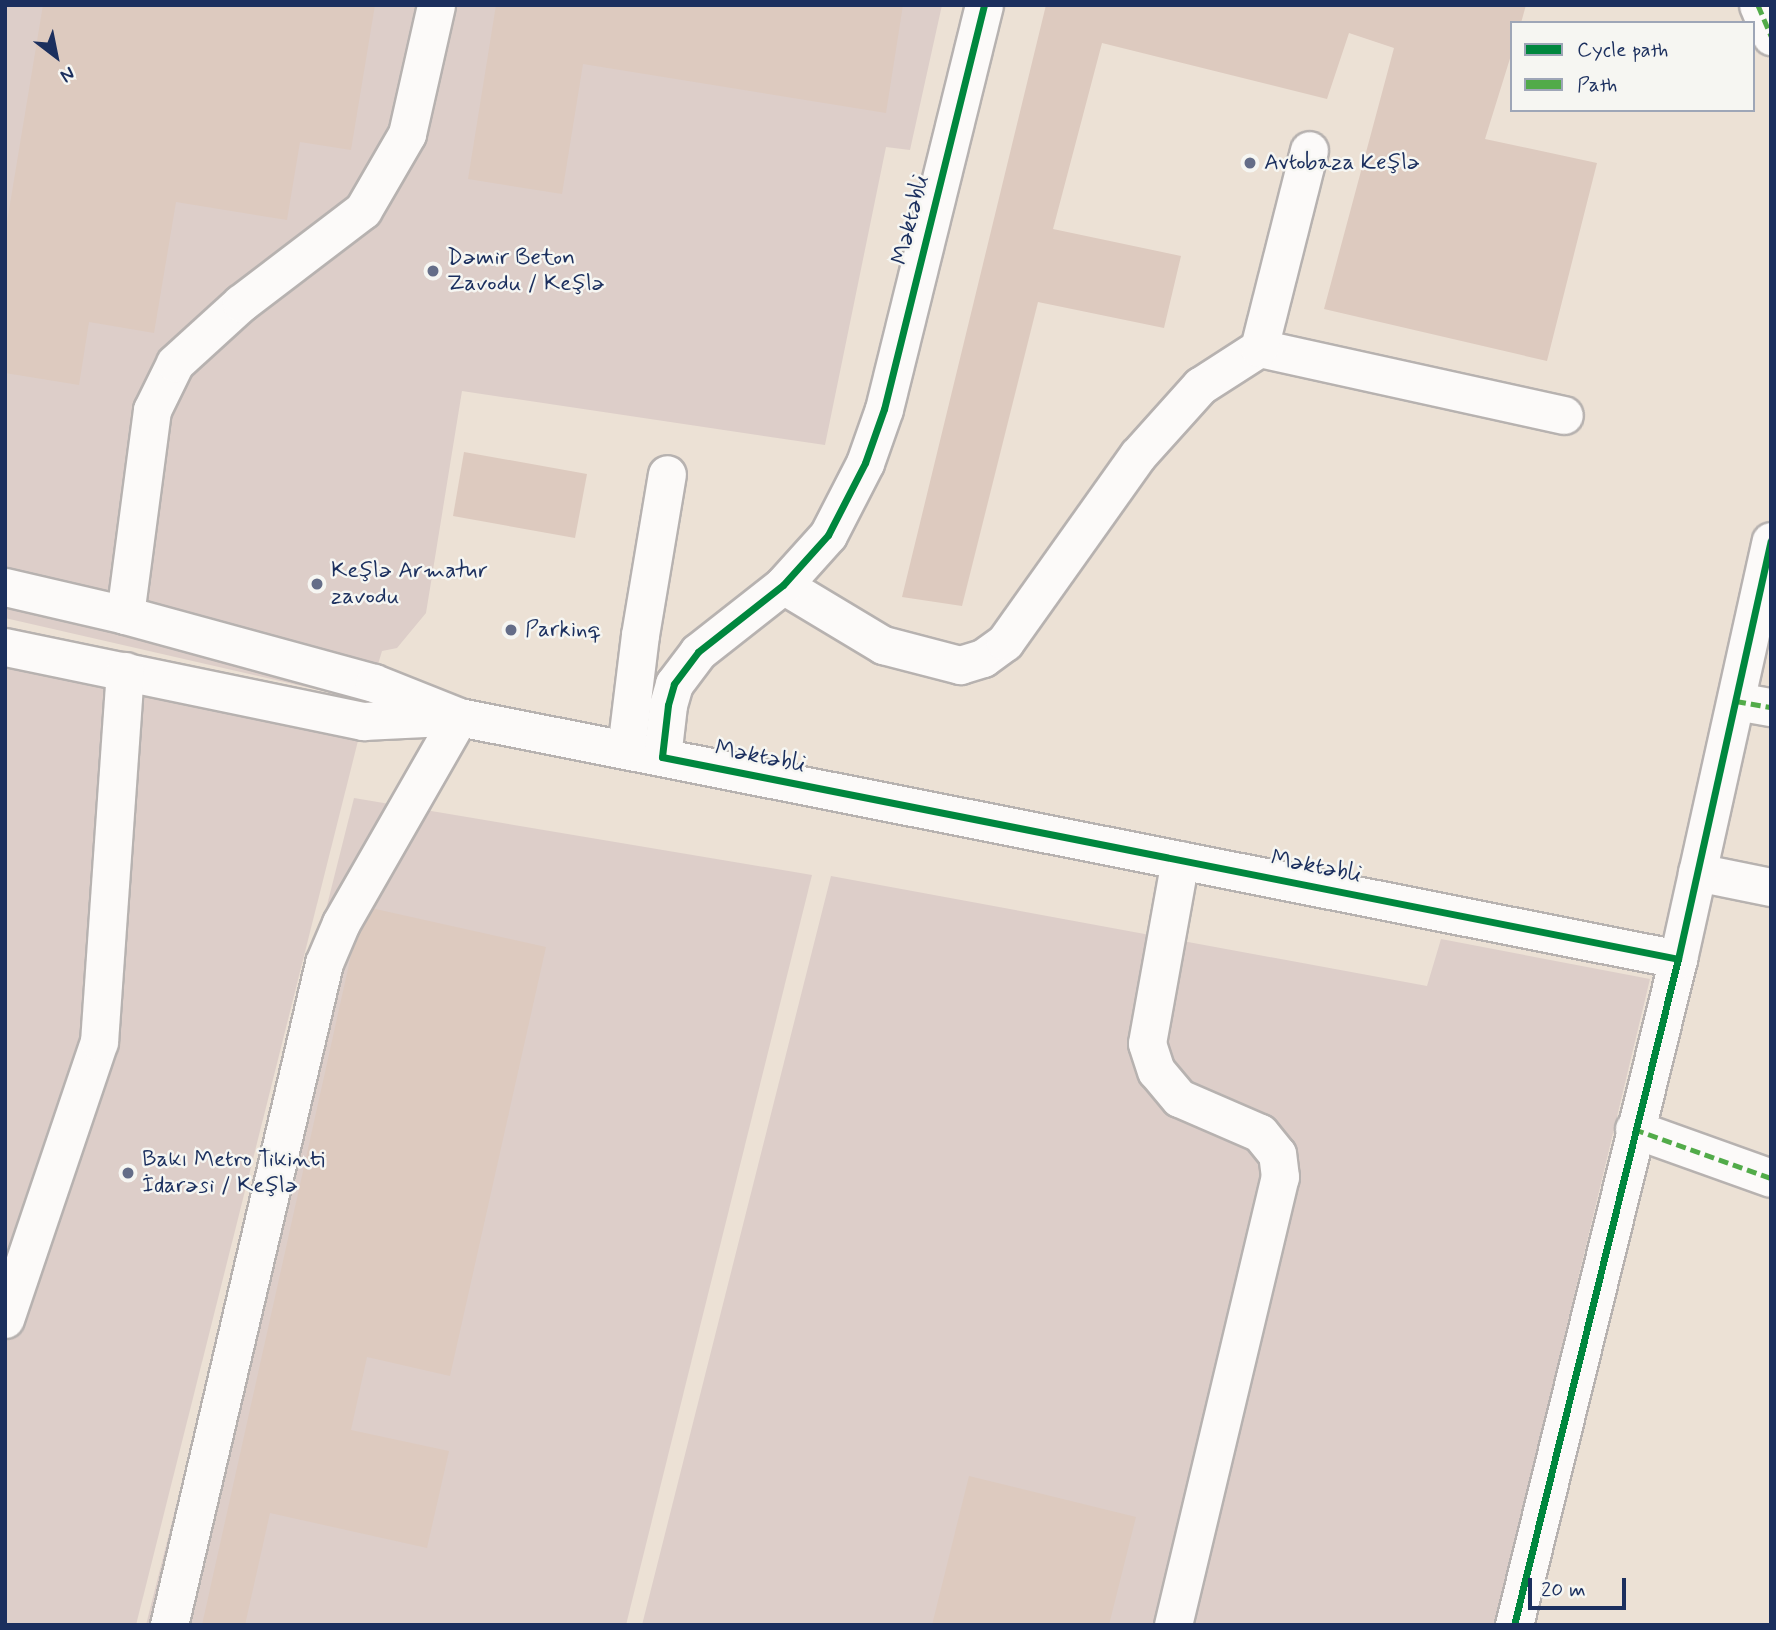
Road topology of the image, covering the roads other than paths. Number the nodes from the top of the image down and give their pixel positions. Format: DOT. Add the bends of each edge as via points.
graph roads {
  1 [pos="436,5"];
  2 [pos="984,5"];
  3 [pos="1758,5"];
  4 [pos="1771,36"];
  5 [pos="1309,150"];
  6 [pos="1259,348"];
  7 [pos="1564,415"];
  8 [pos="667,474"];
  9 [pos="1771,541"];
  10 [pos="783,585"];
  11 [pos="5,587"];
  12 [pos="125,615"];
  13 [pos="5,647"];
  14 [pos="125,671"];
  15 [pos="1735,701"];
  16 [pos="1771,707"];
  17 [pos="459,716"];
  18 [pos="626,749"];
  19 [pos="662,757"];
  20 [pos="1180,860"];
  21 [pos="1697,872"];
  22 [pos="1771,887"];
  23 [pos="1678,959"];
  24 [pos="1634,1129"];
  25 [pos="1771,1178"];
  26 [pos="5,1319"];
  27 [pos="169,1625"];
  28 [pos="1173,1625"];
  29 [pos="1514,1625"];
  1 -- 12 [label="street" via="407,134 363,210 240,303 175,363 152,410"];
  2 -- 10 [label="street, Məktəbli" via="884,409 865,463 828,535"];
  3 -- 4 [label="street"];
  5 -- 6 [label="street"];
  6 -- 7 [label="street"];
  6 -- 10 [label="street" via="1200,386 1138,455 1005,642 984,658 960,665 883,645"];
  8 -- 18 [label="street"];
  9 -- 15 [label="street"];
  10 -- 19 [label="street, Məktəbli" via="698,652 674,684"];
  11 -- 12 [label="street"];
  12 -- 17 [label="street" via="373,683"];
  13 -- 14 [label="street"];
  14 -- 17 [label="street" via="363,721"];
  14 -- 26 [label="street" via="99,1042"];
  15 -- 16 [label="street"];
  15 -- 21 [label="street"];
  17 -- 18 [label="street"];
  17 -- 27 [label="street" via="341,923 324,963"];
  18 -- 19 [label="street"];
  19 -- 20 [label="street, Məktəbli"];
  20 -- 23 [label="street, Məktəbli"];
  20 -- 28 [label="street" via="1147,1043 1156,1071 1178,1098 1261,1133 1278,1154 1280,1177"];
  21 -- 22 [label="street"];
  21 -- 23 [label="street"];
  23 -- 24 [label="street"];
  24 -- 25 [label="street"];
  24 -- 29 [label="street"];
}
